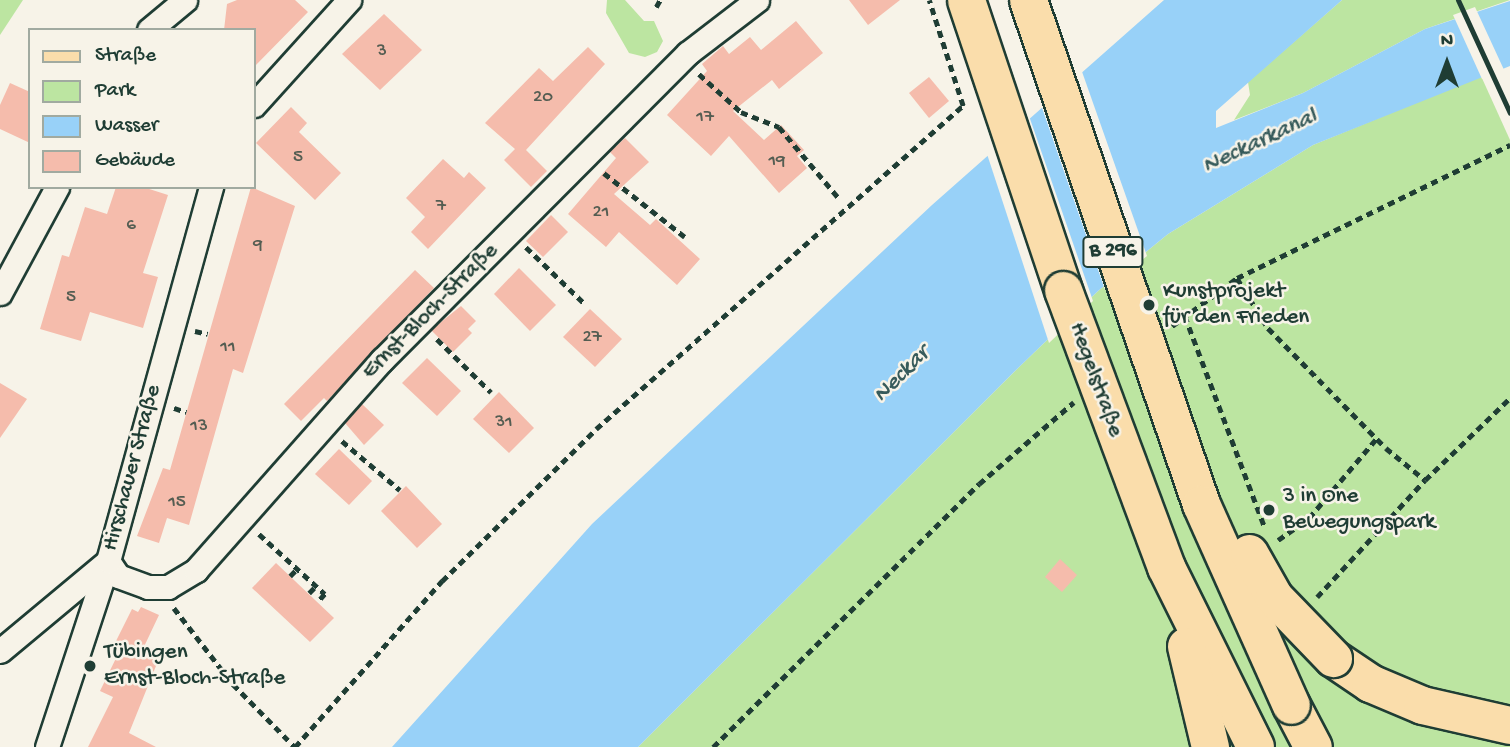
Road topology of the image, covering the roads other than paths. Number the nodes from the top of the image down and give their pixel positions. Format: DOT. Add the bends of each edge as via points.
graph roads {
  1 [pos="185,0"];
  2 [pos="349,0"];
  3 [pos="757,0"];
  4 [pos="966,0"];
  5 [pos="1028,0"];
  6 [pos="151,28"];
  7 [pos="256,103"];
  8 [pos="56,189"];
  9 [pos="210,189"];
  10 [pos="0,293"];
  11 [pos="1201,504"];
  12 [pos="108,561"];
  13 [pos="1166,567"];
  14 [pos="0,651"];
  15 [pos="1510,726"];
  16 [pos="1256,746"];
  17 [pos="47,747"];
  18 [pos="1210,747"];
  19 [pos="1313,747"];
  1 -- 6 [label="street"];
  2 -- 7 [label="street"];
  3 -- 12 [label="street, Ernst-Bloch-Straße" via="682,58 583,156 322,424 196,570 168,587 133,584 118,576"];
  4 -- 13 [label="main road, Hegelstraße / B 296, bridge" via="1063,290"];
  5 -- 11 [label="main road, B 296, bridge"];
  8 -- 10 [label="street"];
  9 -- 12 [label="street, Hirschauer Straße"];
  11 -- 15 [label="main road, bridge" via="1249,553 1292,619 1333,658 1370,683 1422,705"];
  11 -- 19 [label="main road, B 296, bridge"];
  12 -- 14 [label="street"];
  12 -- 17 [label="street, Hirschauer Straße"];
  13 -- 16 [label="main road, Hegelstraße / B 296, bridge"];
  13 -- 18 [label="main road, bridge"];
}
